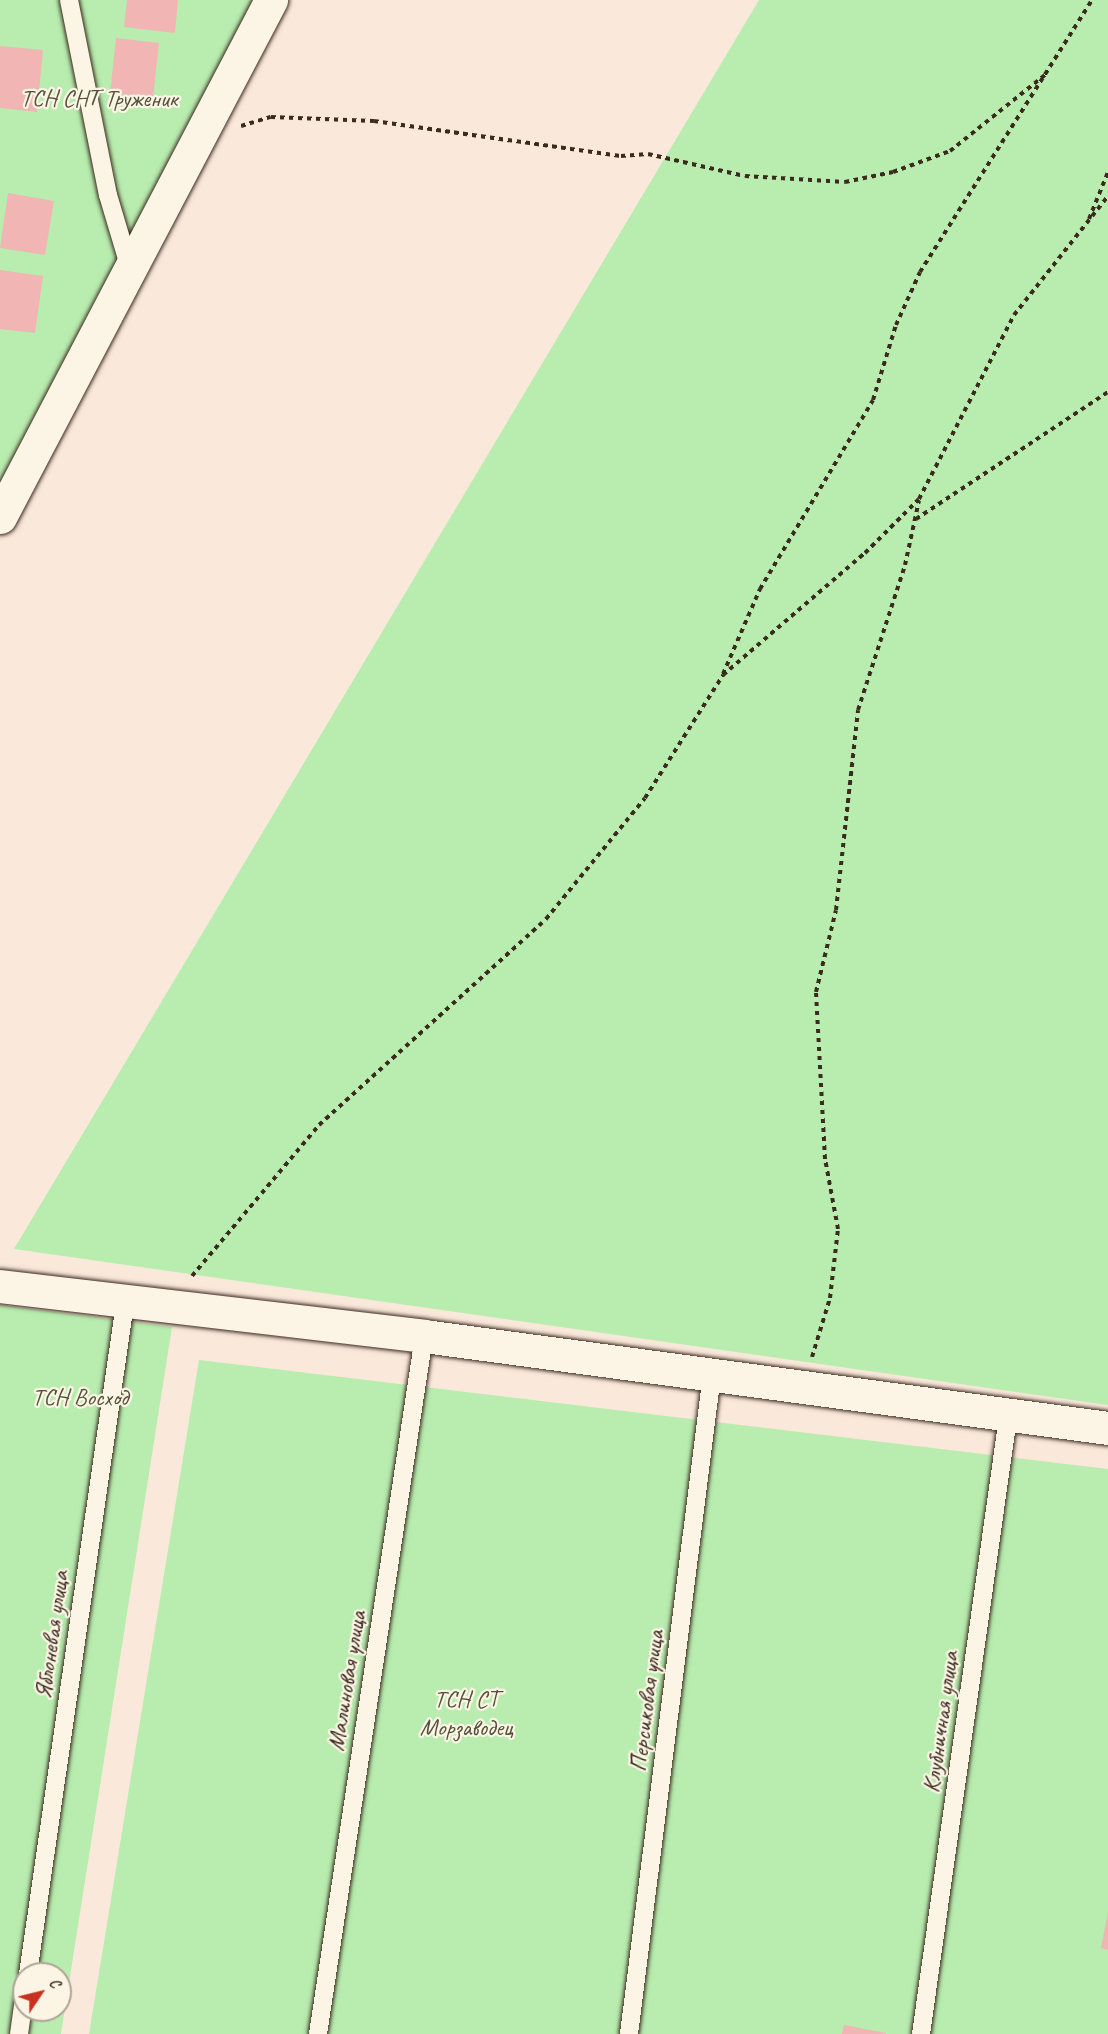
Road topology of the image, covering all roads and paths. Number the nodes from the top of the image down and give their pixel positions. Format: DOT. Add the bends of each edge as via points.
graph roads {
  1 [pos="69,0"];
  2 [pos="271,0"];
  3 [pos="1092,0"];
  4 [pos="1045,75"];
  5 [pos="236,128"];
  6 [pos="1108,172"];
  7 [pos="1108,196"];
  8 [pos="1087,224"];
  9 [pos="130,269"];
  10 [pos="1108,392"];
  11 [pos="920,499"];
  12 [pos="0,517"];
  13 [pos="915,519"];
  14 [pos="723,675"];
  15 [pos="0,1286"];
  16 [pos="125,1303"];
  17 [pos="169,1308"];
  18 [pos="424,1336"];
  19 [pos="712,1374"];
  20 [pos="804,1388"];
  21 [pos="1008,1417"];
  22 [pos="1108,1428"];
  23 [pos="30,1962"];
  24 [pos="318,2034"];
  25 [pos="629,2034"];
  26 [pos="921,2034"];
  1 -- 9 [label="lane" via="108,195"];
  2 -- 9 [label="street"];
  3 -- 4 [label="path"];
  4 -- 5 [label="path" via="950,151 893,172 845,182 745,176 648,154 621,156 374,121 271,117"];
  4 -- 14 [label="path" via="920,272 896,326 873,400 760,589"];
  6 -- 8 [label="path"];
  7 -- 8 [label="path"];
  8 -- 11 [label="path" via="1014,315"];
  9 -- 12 [label="street"];
  10 -- 13 [label="path"];
  11 -- 13 [label="path"];
  11 -- 14 [label="path" via="865,553"];
  13 -- 20 [label="path" via="858,710 836,910 816,992 825,1159 838,1229 830,1298"];
  14 -- 17 [label="path" via="645,798 546,919 319,1125 222,1234"];
  15 -- 16 [label="street"];
  16 -- 17 [label="street"];
  16 -- 23 [label="lane, Яблоневая улица"];
  17 -- 18 [label="street"];
  18 -- 19 [label="street"];
  18 -- 24 [label="lane, Малиновая улица"];
  19 -- 20 [label="street"];
  19 -- 25 [label="lane, Персиковая улица"];
  20 -- 21 [label="street"];
  21 -- 22 [label="street"];
  21 -- 26 [label="lane, Клубничная улица"];
}
